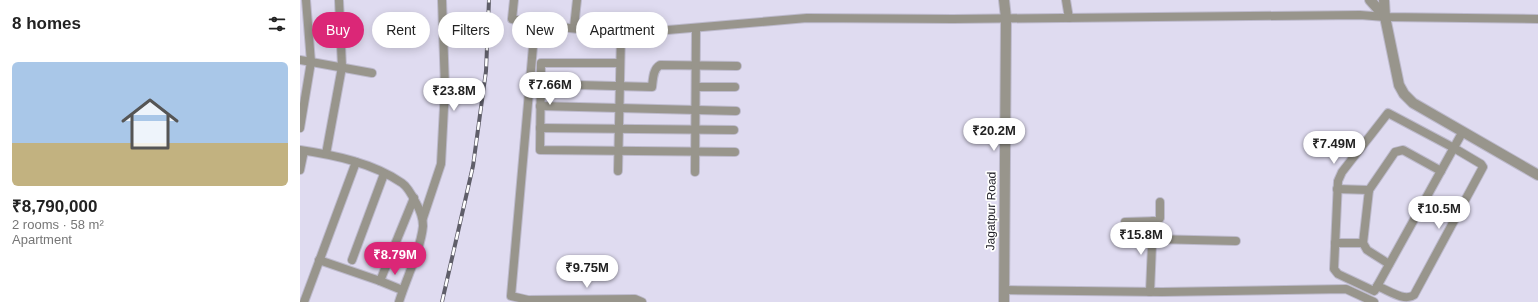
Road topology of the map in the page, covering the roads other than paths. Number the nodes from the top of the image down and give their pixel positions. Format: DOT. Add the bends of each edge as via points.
graph roads {
  1 [pos="306,0"];
  2 [pos="339,0"];
  3 [pos="442,0"];
  4 [pos="514,0"];
  5 [pos="576,0"];
  6 [pos="1004,0"];
  7 [pos="1066,0"];
  8 [pos="1370,0"];
  9 [pos="1384,0"];
  10 [pos="513,12"];
  11 [pos="1384,17"];
  12 [pos="1006,18"];
  13 [pos="1069,18"];
  14 [pos="1538,19"];
  15 [pos="568,27"];
  16 [pos="574,27"];
  17 [pos="696,28"];
  18 [pos="668,30"];
  19 [pos="533,48"];
  20 [pos="621,48"];
  21 [pos="300,60"];
  22 [pos="311,62"];
  23 [pos="620,63"];
  24 [pos="695,66"];
  25 [pos="737,66"];
  26 [pos="342,67"];
  27 [pos="372,73"];
  28 [pos="540,84"];
  29 [pos="620,85"];
  30 [pos="696,87"];
  31 [pos="734,87"];
  32 [pos="540,106"];
  33 [pos="619,108"];
  34 [pos="695,111"];
  35 [pos="736,111"];
  36 [pos="300,128"];
  37 [pos="540,128"];
  38 [pos="619,129"];
  39 [pos="696,130"];
  40 [pos="734,130"];
  41 [pos="1462,133"];
  42 [pos="1454,148"];
  43 [pos="302,150"];
  44 [pos="618,150"];
  45 [pos="696,151"];
  46 [pos="735,152"];
  47 [pos="326,154"];
  48 [pos="356,162"];
  49 [pos="300,170"];
  50 [pos="618,171"];
  51 [pos="1441,171"];
  52 [pos="695,172"];
  53 [pos="384,174"];
  54 [pos="1538,175"];
  55 [pos="1337,189"];
  56 [pos="1369,190"];
  57 [pos="414,198"];
  58 [pos="1160,202"];
  59 [pos="423,218"];
  60 [pos="1153,221"];
  61 [pos="1125,222"];
  62 [pos="1152,239"];
  63 [pos="1236,241"];
  64 [pos="1335,243"];
  65 [pos="1363,244"];
  66 [pos="319,260"];
  67 [pos="352,260"];
  68 [pos="1389,264"];
  69 [pos="380,281"];
  70 [pos="1376,288"];
  71 [pos="402,290"];
  72 [pos="1004,290"];
  73 [pos="1150,292"];
  74 [pos="1372,301"];
  75 [pos="304,302"];
  76 [pos="399,302"];
  77 [pos="642,302"];
  78 [pos="1004,302"];
  1 -- 22 [label="street"];
  2 -- 26 [label="street"];
  3 -- 59 [label="street" via="446,88 441,164"];
  4 -- 10 [label="street"];
  5 -- 16 [label="street"];
  6 -- 12 [label="street, Jagatpur Road"];
  7 -- 13 [label="street"];
  8 -- 11 [label="street"];
  9 -- 11 [label="street"];
  11 -- 13 [label="street" via="1352,15"];
  11 -- 14 [label="street"];
  11 -- 41 [label="street" via="1399,85 1404,94 1413,103"];
  12 -- 13 [label="street"];
  12 -- 17 [label="street" via="807,18"];
  12 -- 72 [label="street, Jagatpur Road"];
  15 -- 16 [label="street"];
  17 -- 18 [label="street"];
  17 -- 24 [label="street"];
  19 -- 77 [label="street" via="511,296 528,300 635,299"];
  20 -- 23 [label="street"];
  21 -- 22 [label="street"];
  22 -- 26 [label="street"];
  22 -- 36 [label="street"];
  23 -- 28 [label="street" via="541,63"];
  23 -- 29 [label="street"];
  24 -- 25 [label="street"];
  24 -- 29 [label="street" via="660,65 654,72 652,86"];
  24 -- 30 [label="street"];
  26 -- 27 [label="street"];
  26 -- 47 [label="street"];
  28 -- 29 [label="street"];
  28 -- 32 [label="street"];
  29 -- 33 [label="street"];
  30 -- 31 [label="street"];
  30 -- 34 [label="street"];
  32 -- 33 [label="street"];
  32 -- 37 [label="street"];
  33 -- 34 [label="street"];
  33 -- 38 [label="street"];
  34 -- 35 [label="street"];
  34 -- 39 [label="street"];
  37 -- 38 [label="street"];
  37 -- 44 [label="street" via="540,150"];
  38 -- 39 [label="street"];
  38 -- 44 [label="street"];
  39 -- 40 [label="street"];
  39 -- 45 [label="street"];
  41 -- 42 [label="street"];
  41 -- 54 [label="street"];
  42 -- 51 [label="street"];
  42 -- 55 [label="street" via="1388,113 1342,172"];
  42 -- 70 [label="street" via="1481,164 1482,171 1414,295 1405,298"];
  43 -- 47 [label="street"];
  43 -- 49 [label="street"];
  44 -- 45 [label="street"];
  44 -- 50 [label="street"];
  45 -- 46 [label="street"];
  45 -- 52 [label="street"];
  47 -- 48 [label="street"];
  48 -- 53 [label="street"];
  48 -- 66 [label="street"];
  51 -- 56 [label="street" via="1399,149"];
  51 -- 68 [label="street"];
  53 -- 57 [label="street" via="403,184"];
  53 -- 67 [label="street"];
  55 -- 56 [label="street"];
  55 -- 64 [label="street"];
  56 -- 65 [label="street"];
  57 -- 59 [label="street"];
  57 -- 69 [label="street"];
  58 -- 60 [label="street" via="1160,218"];
  59 -- 71 [label="street" via="421,237"];
  60 -- 61 [label="street"];
  60 -- 62 [label="street"];
  62 -- 63 [label="street"];
  62 -- 73 [label="street"];
  64 -- 65 [label="street"];
  64 -- 70 [label="street" via="1335,272"];
  65 -- 68 [label="street" via="1367,250"];
  66 -- 69 [label="street"];
  66 -- 75 [label="street"];
  68 -- 70 [label="street"];
  69 -- 71 [label="street"];
  70 -- 74 [label="street"];
  71 -- 76 [label="street"];
  72 -- 73 [label="street"];
  72 -- 78 [label="street, Jagatpur Road"];
  73 -- 74 [label="street" via="1346,289"];
}
